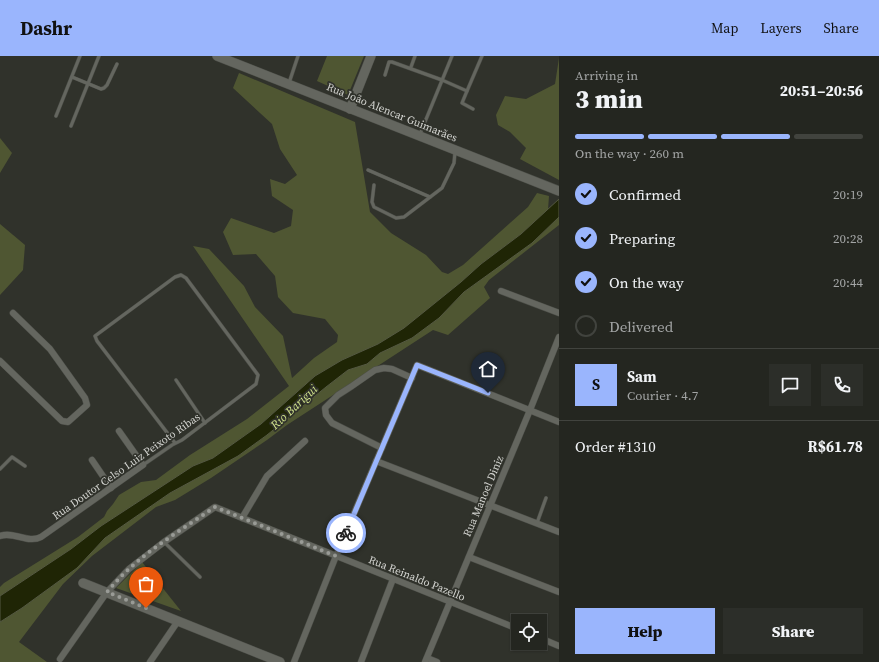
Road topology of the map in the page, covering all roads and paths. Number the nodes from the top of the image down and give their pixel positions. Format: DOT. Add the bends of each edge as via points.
graph roads {
  1 [pos="80,56"];
  2 [pos="99,56"];
  3 [pos="217,56"];
  4 [pos="298,56"];
  5 [pos="371,56"];
  6 [pos="416,56"];
  7 [pos="452,56"];
  8 [pos="477,56"];
  9 [pos="482,57"];
  10 [pos="117,64"];
  11 [pos="411,68"];
  12 [pos="385,75"];
  13 [pos="72,77"];
  14 [pos="442,80"];
  15 [pos="88,84"];
  16 [pos="288,84"];
  17 [pos="467,91"];
  18 [pos="350,109"];
  19 [pos="473,109"];
  20 [pos="56,116"];
  21 [pos="71,126"];
  22 [pos="420,136"];
  23 [pos="455,150"];
  24 [pos="368,170"];
  25 [pos="374,185"];
  26 [pos="555,190"];
  27 [pos="430,197"];
  28 [pos="501,291"];
  29 [pos="12,312"];
  30 [pos="559,313"];
  31 [pos="559,337"];
  32 [pos="0,361"];
  33 [pos="412,378"];
  34 [pos="176,380"];
  35 [pos="530,410"];
  36 [pos="559,422"];
  37 [pos="205,423"];
  38 [pos="119,431"];
  39 [pos="306,441"];
  40 [pos="174,444"];
  41 [pos="382,448"];
  42 [pos="92,460"];
  43 [pos="376,461"];
  44 [pos="143,465"];
  45 [pos="25,466"];
  46 [pos="0,469"];
  47 [pos="111,488"];
  48 [pos="546,498"];
  49 [pos="490,506"];
  50 [pos="242,518"];
  51 [pos="537,523"];
  52 [pos="559,532"];
  53 [pos="0,536"];
  54 [pos="164,542"];
  55 [pos="336,556"];
  56 [pos="469,557"];
  57 [pos="200,577"];
  58 [pos="393,579"];
  59 [pos="84,583"];
  60 [pos="107,592"];
  61 [pos="559,592"];
  62 [pos="450,602"];
  63 [pos="178,621"];
  64 [pos="511,627"];
  65 [pos="547,641"];
  66 [pos="559,646"];
  67 [pos="60,658"];
  68 [pos="426,660"];
  69 [pos="150,662"];
  70 [pos="280,662"];
  71 [pos="294,662"];
  72 [pos="361,662"];
  73 [pos="437,662"];
  1 -- 13 [label="lane"];
  2 -- 15 [label="lane"];
  3 -- 16 [label="main road, Rua João Alencar Guimarães"];
  4 -- 16 [label="lane"];
  5 -- 18 [label="main road"];
  6 -- 11 [label="lane"];
  7 -- 14 [label="lane"];
  8 -- 9 [label="lane"];
  9 -- 17 [label="lane"];
  10 -- 15 [label="lane" via="104,88"];
  11 -- 12 [label="lane" via="389,62"];
  11 -- 14 [label="lane"];
  13 -- 15 [label="lane"];
  13 -- 20 [label="lane"];
  14 -- 17 [label="lane"];
  14 -- 22 [label="lane"];
  15 -- 21 [label="lane"];
  16 -- 18 [label="main road, Rua João Alencar Guimarães"];
  17 -- 19 [label="lane" via="462,104"];
  18 -- 22 [label="main road, Rua João Alencar Guimarães"];
  22 -- 23 [label="main road, Rua João Alencar Guimarães"];
  23 -- 26 [label="main road, Rua João Alencar Guimarães"];
  23 -- 27 [label="lane" via="454,163 442,188"];
  24 -- 27 [label="lane"];
  25 -- 27 [label="lane" via="374,207 396,218 404,217"];
  28 -- 30 [label="street"];
  29 -- 32 [label="street" via="50,349 88,405 68,422 62,421"];
  31 -- 35 [label="street, Rua Manoel Diniz"];
  33 -- 35 [label="street" via="417,365"];
  33 -- 41 [label="street"];
  33 -- 41 [label="street" via="392,369 375,370 338,395 326,408 326,415 332,423"];
  34 -- 37 [label="lane"];
  35 -- 36 [label="street"];
  35 -- 49 [label="street, Rua Manoel Diniz"];
  37 -- 40 [label="lane, Rua Doutor Celso Luiz Peixoto Ribas"];
  37 -- 40 [label="lane, Rua Doutor Celso Luiz Peixoto Ribas" via="256,384 258,375 186,278 181,275 95,336"];
  38 -- 44 [label="street"];
  39 -- 50 [label="street" via="267,476"];
  40 -- 44 [label="lane, Rua Doutor Celso Luiz Peixoto Ribas"];
  41 -- 43 [label="street"];
  42 -- 47 [label="street"];
  43 -- 49 [label="street"];
  43 -- 55 [label="street"];
  44 -- 47 [label="street, Rua Doutor Celso Luiz Peixoto Ribas"];
  45 -- 46 [label="lane" via="12,457"];
  47 -- 53 [label="street, Rua Doutor Celso Luiz Peixoto Ribas" via="38,539 12,534"];
  48 -- 51 [label="lane"];
  49 -- 51 [label="street"];
  49 -- 56 [label="street, Rua Manoel Diniz"];
  50 -- 54 [label="street, Rua Reinaldo Pazello" via="215,507"];
  50 -- 55 [label="street, Rua Reinaldo Pazello"];
  51 -- 52 [label="street"];
  54 -- 57 [label="lane"];
  54 -- 60 [label="street" via="129,569"];
  55 -- 58 [label="street, Rua Reinaldo Pazello"];
  55 -- 71 [label="street"];
  56 -- 61 [label="street"];
  56 -- 62 [label="street, Rua Manoel Diniz"];
  58 -- 62 [label="street, Rua Reinaldo Pazello"];
  58 -- 72 [label="street"];
  59 -- 60 [label="main road"];
  60 -- 63 [label="main road"];
  60 -- 67 [label="street"];
  62 -- 64 [label="street, Rua Reinaldo Pazello"];
  62 -- 68 [label="street, Rua Manoel Diniz"];
  63 -- 69 [label="street"];
  63 -- 70 [label="main road"];
  65 -- 66 [label="street"];
  68 -- 73 [label="street"];
}
